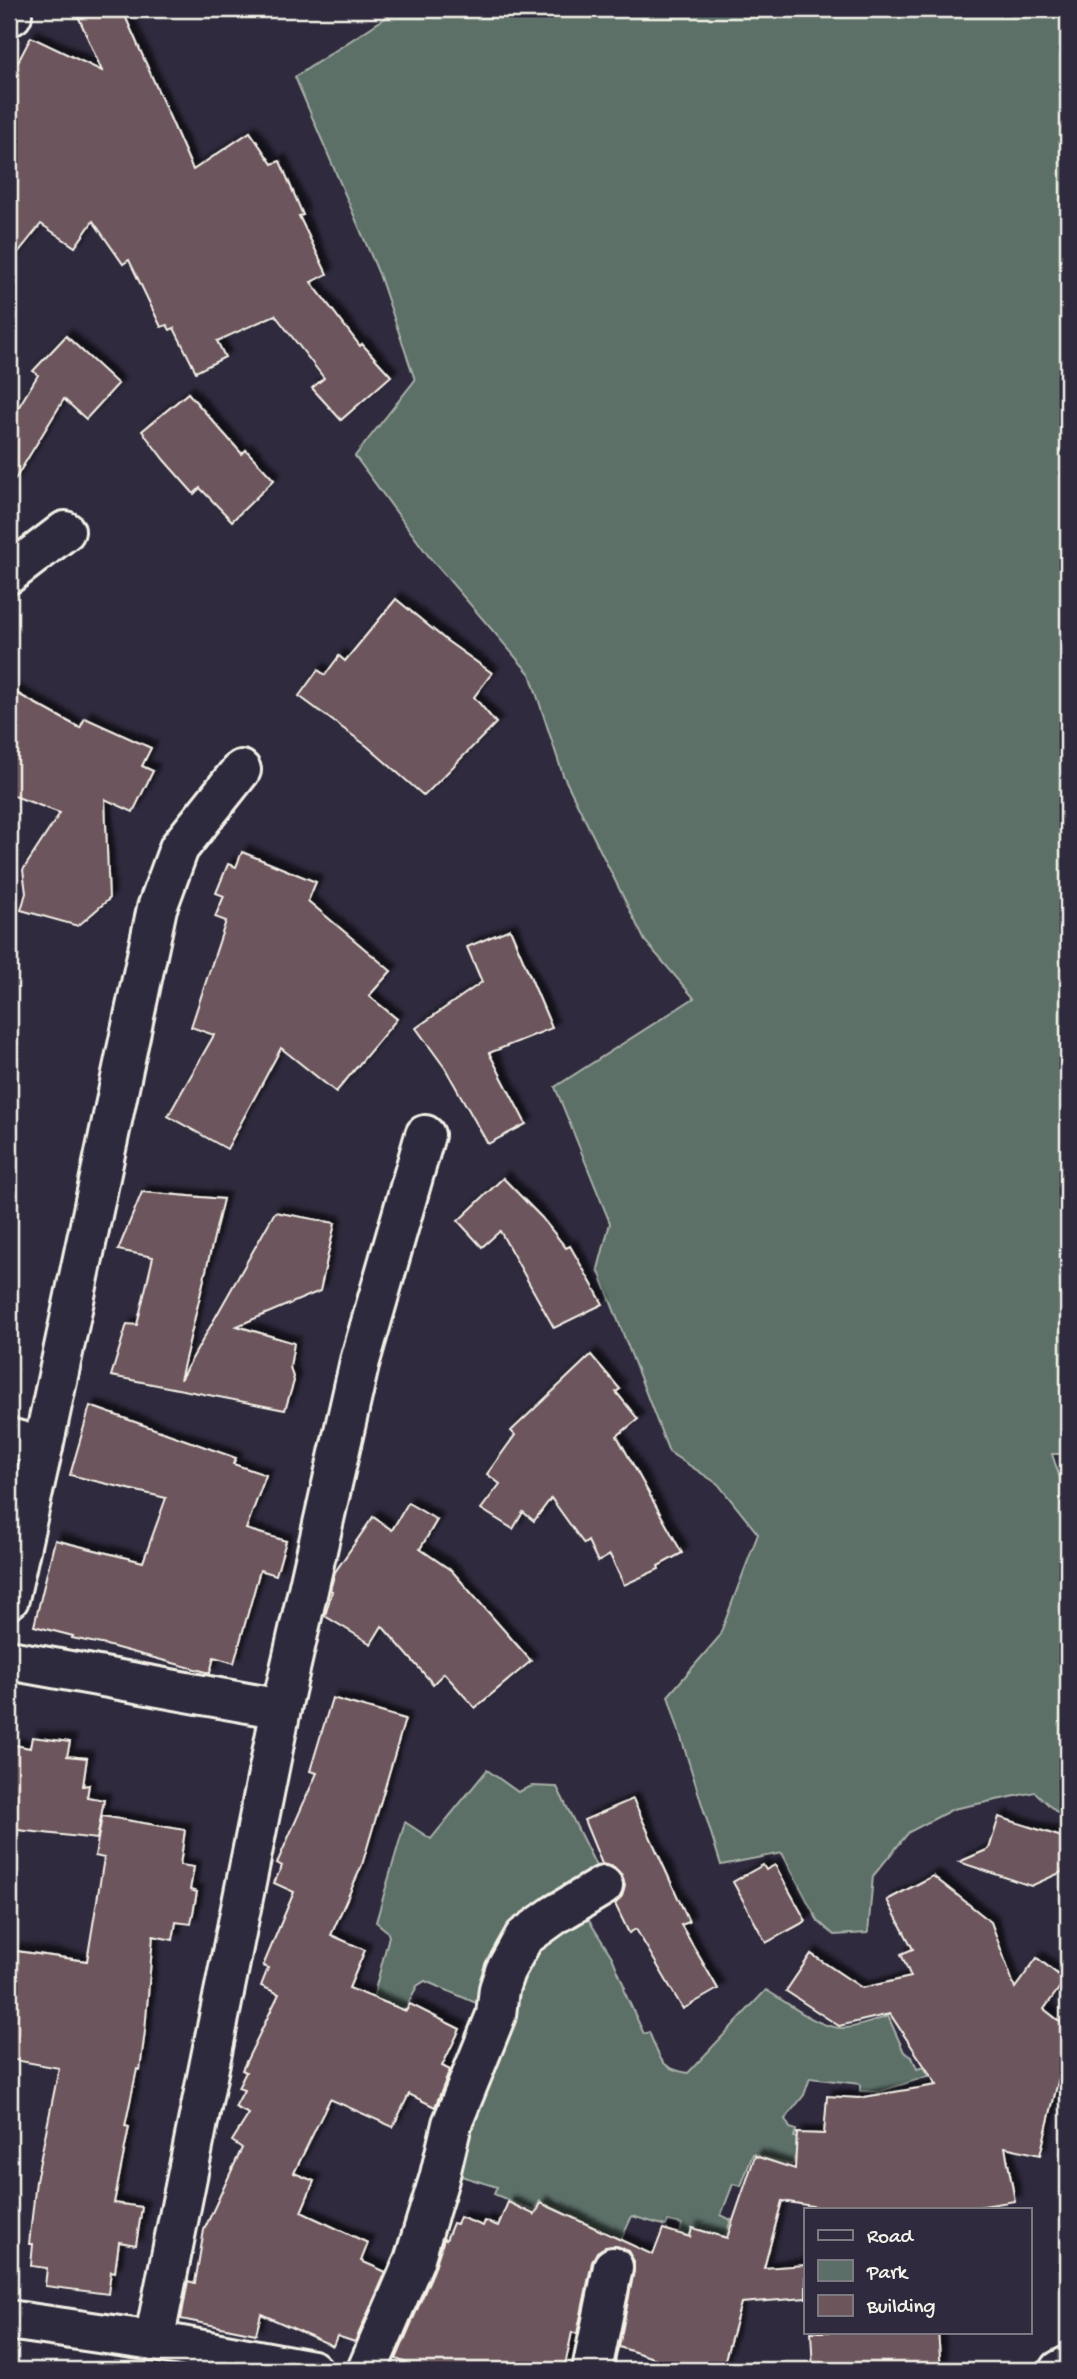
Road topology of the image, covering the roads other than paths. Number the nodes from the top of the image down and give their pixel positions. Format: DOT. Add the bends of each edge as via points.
graph roads {
  1 [pos="65,531"];
  2 [pos="9,574"];
  3 [pos="241,770"];
  4 [pos="425,1135"];
  5 [pos="26,1443"];
  6 [pos="9,1599"];
  7 [pos="9,1660"];
  8 [pos="281,1709"];
  9 [pos="603,1886"];
  10 [pos="613,2267"];
  11 [pos="9,2320"];
  12 [pos="154,2341"];
  13 [pos="1068,2366"];
  14 [pos="312,2370"];
  15 [pos="368,2370"];
  16 [pos="592,2370"];
  17 [pos="1060,2370"];
  1 -- 2 [label="street"];
  3 -- 5 [label="street" via="179,848 157,908"];
  4 -- 8 [label="street" via="360,1361"];
  5 -- 6 [label="street"];
  7 -- 8 [label="street"];
  8 -- 12 [label="street"];
  9 -- 15 [label="street" via="524,1937 505,1970 496,2015 452,2124 414,2261"];
  10 -- 16 [label="street"];
  11 -- 12 [label="street"];
  12 -- 14 [label="street"];
  13 -- 17 [label="street"];
}
